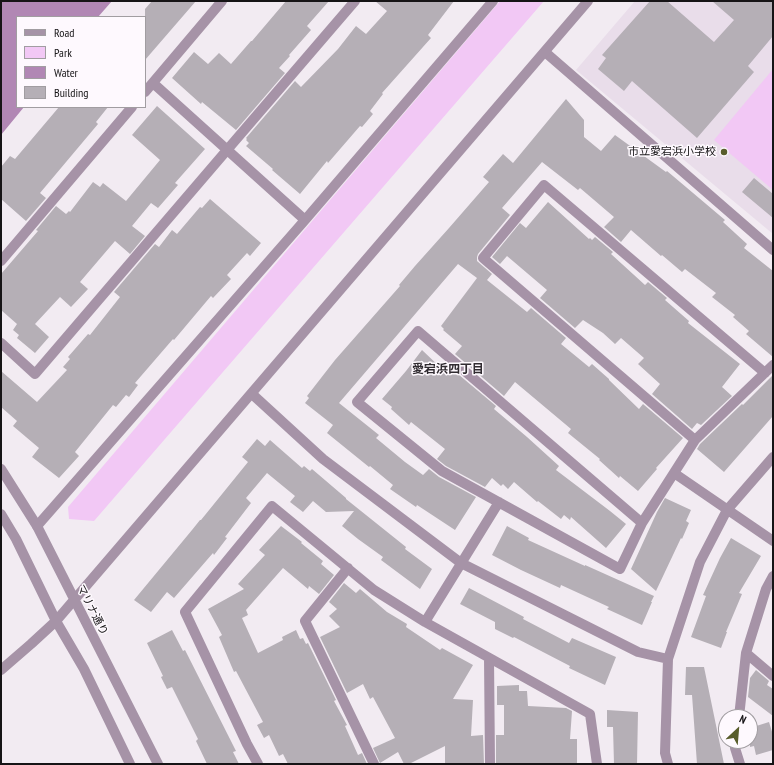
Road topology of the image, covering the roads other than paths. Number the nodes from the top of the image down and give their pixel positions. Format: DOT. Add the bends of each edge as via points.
graph roads {
  1 [pos="222,1"];
  2 [pos="354,1"];
  3 [pos="493,1"];
  4 [pos="588,1"];
  5 [pos="545,52"];
  6 [pos="153,83"];
  7 [pos="146,91"];
  8 [pos="131,108"];
  9 [pos="228,150"];
  10 [pos="305,220"];
  11 [pos="773,250"];
  12 [pos="1,261"];
  13 [pos="1,343"];
  14 [pos="773,365"];
  15 [pos="765,373"];
  16 [pos="252,394"];
  17 [pos="695,440"];
  18 [pos="773,457"];
  19 [pos="1,469"];
  20 [pos="674,473"];
  21 [pos="499,502"];
  22 [pos="727,510"];
  23 [pos="1,514"];
  24 [pos="642,523"];
  25 [pos="37,526"];
  26 [pos="773,541"];
  27 [pos="461,563"];
  28 [pos="348,568"];
  29 [pos="773,576"];
  30 [pos="74,600"];
  31 [pos="56,621"];
  32 [pos="425,622"];
  33 [pos="746,652"];
  34 [pos="489,658"];
  35 [pos="668,659"];
  36 [pos="1,670"];
  37 [pos="773,676"];
  38 [pos="740,709"];
  39 [pos="735,749"];
  40 [pos="130,764"];
  41 [pos="158,764"];
  42 [pos="258,764"];
  43 [pos="374,764"];
  44 [pos="490,764"];
  45 [pos="597,764"];
  46 [pos="668,764"];
  47 [pos="740,764"];
  1 -- 6 [label="street"];
  2 -- 9 [label="street"];
  3 -- 10 [label="street"];
  4 -- 5 [label="street"];
  5 -- 11 [label="street"];
  5 -- 16 [label="street"];
  6 -- 7 [label="street"];
  6 -- 9 [label="street"];
  8 -- 12 [label="street"];
  9 -- 10 [label="street"];
  9 -- 13 [label="street" via="35,374"];
  10 -- 25 [label="street"];
  14 -- 15 [label="street"];
  15 -- 17 [label="street"];
  15 -- 17 [label="street" via="544,185 483,258"];
  16 -- 27 [label="street" via="323,459"];
  16 -- 30 [label="street"];
  17 -- 20 [label="street"];
  18 -- 22 [label="street"];
  19 -- 25 [label="street, マリナ通り"];
  20 -- 22 [label="street"];
  20 -- 24 [label="street"];
  21 -- 24 [label="street" via="620,569"];
  21 -- 24 [label="street" via="442,470 357,402 418,331"];
  21 -- 27 [label="street"];
  22 -- 26 [label="street"];
  22 -- 35 [label="street" via="700,562"];
  23 -- 31 [label="street"];
  25 -- 30 [label="street, マリナ通り"];
  27 -- 32 [label="street"];
  27 -- 35 [label="street" via="638,652"];
  28 -- 32 [label="street" via="374,590"];
  28 -- 42 [label="street" via="272,506 185,612"];
  28 -- 43 [label="street" via="305,621"];
  29 -- 33 [label="street" via="766,589"];
  30 -- 31 [label="street"];
  30 -- 41 [label="street, マリナ通り"];
  31 -- 36 [label="street"];
  31 -- 40 [label="street" via="84,669"];
  32 -- 34 [label="street"];
  33 -- 37 [label="street"];
  33 -- 38 [label="street"];
  34 -- 44 [label="street"];
  34 -- 45 [label="street" via="590,714"];
  35 -- 46 [label="street"];
  39 -- 47 [label="street"];
}
